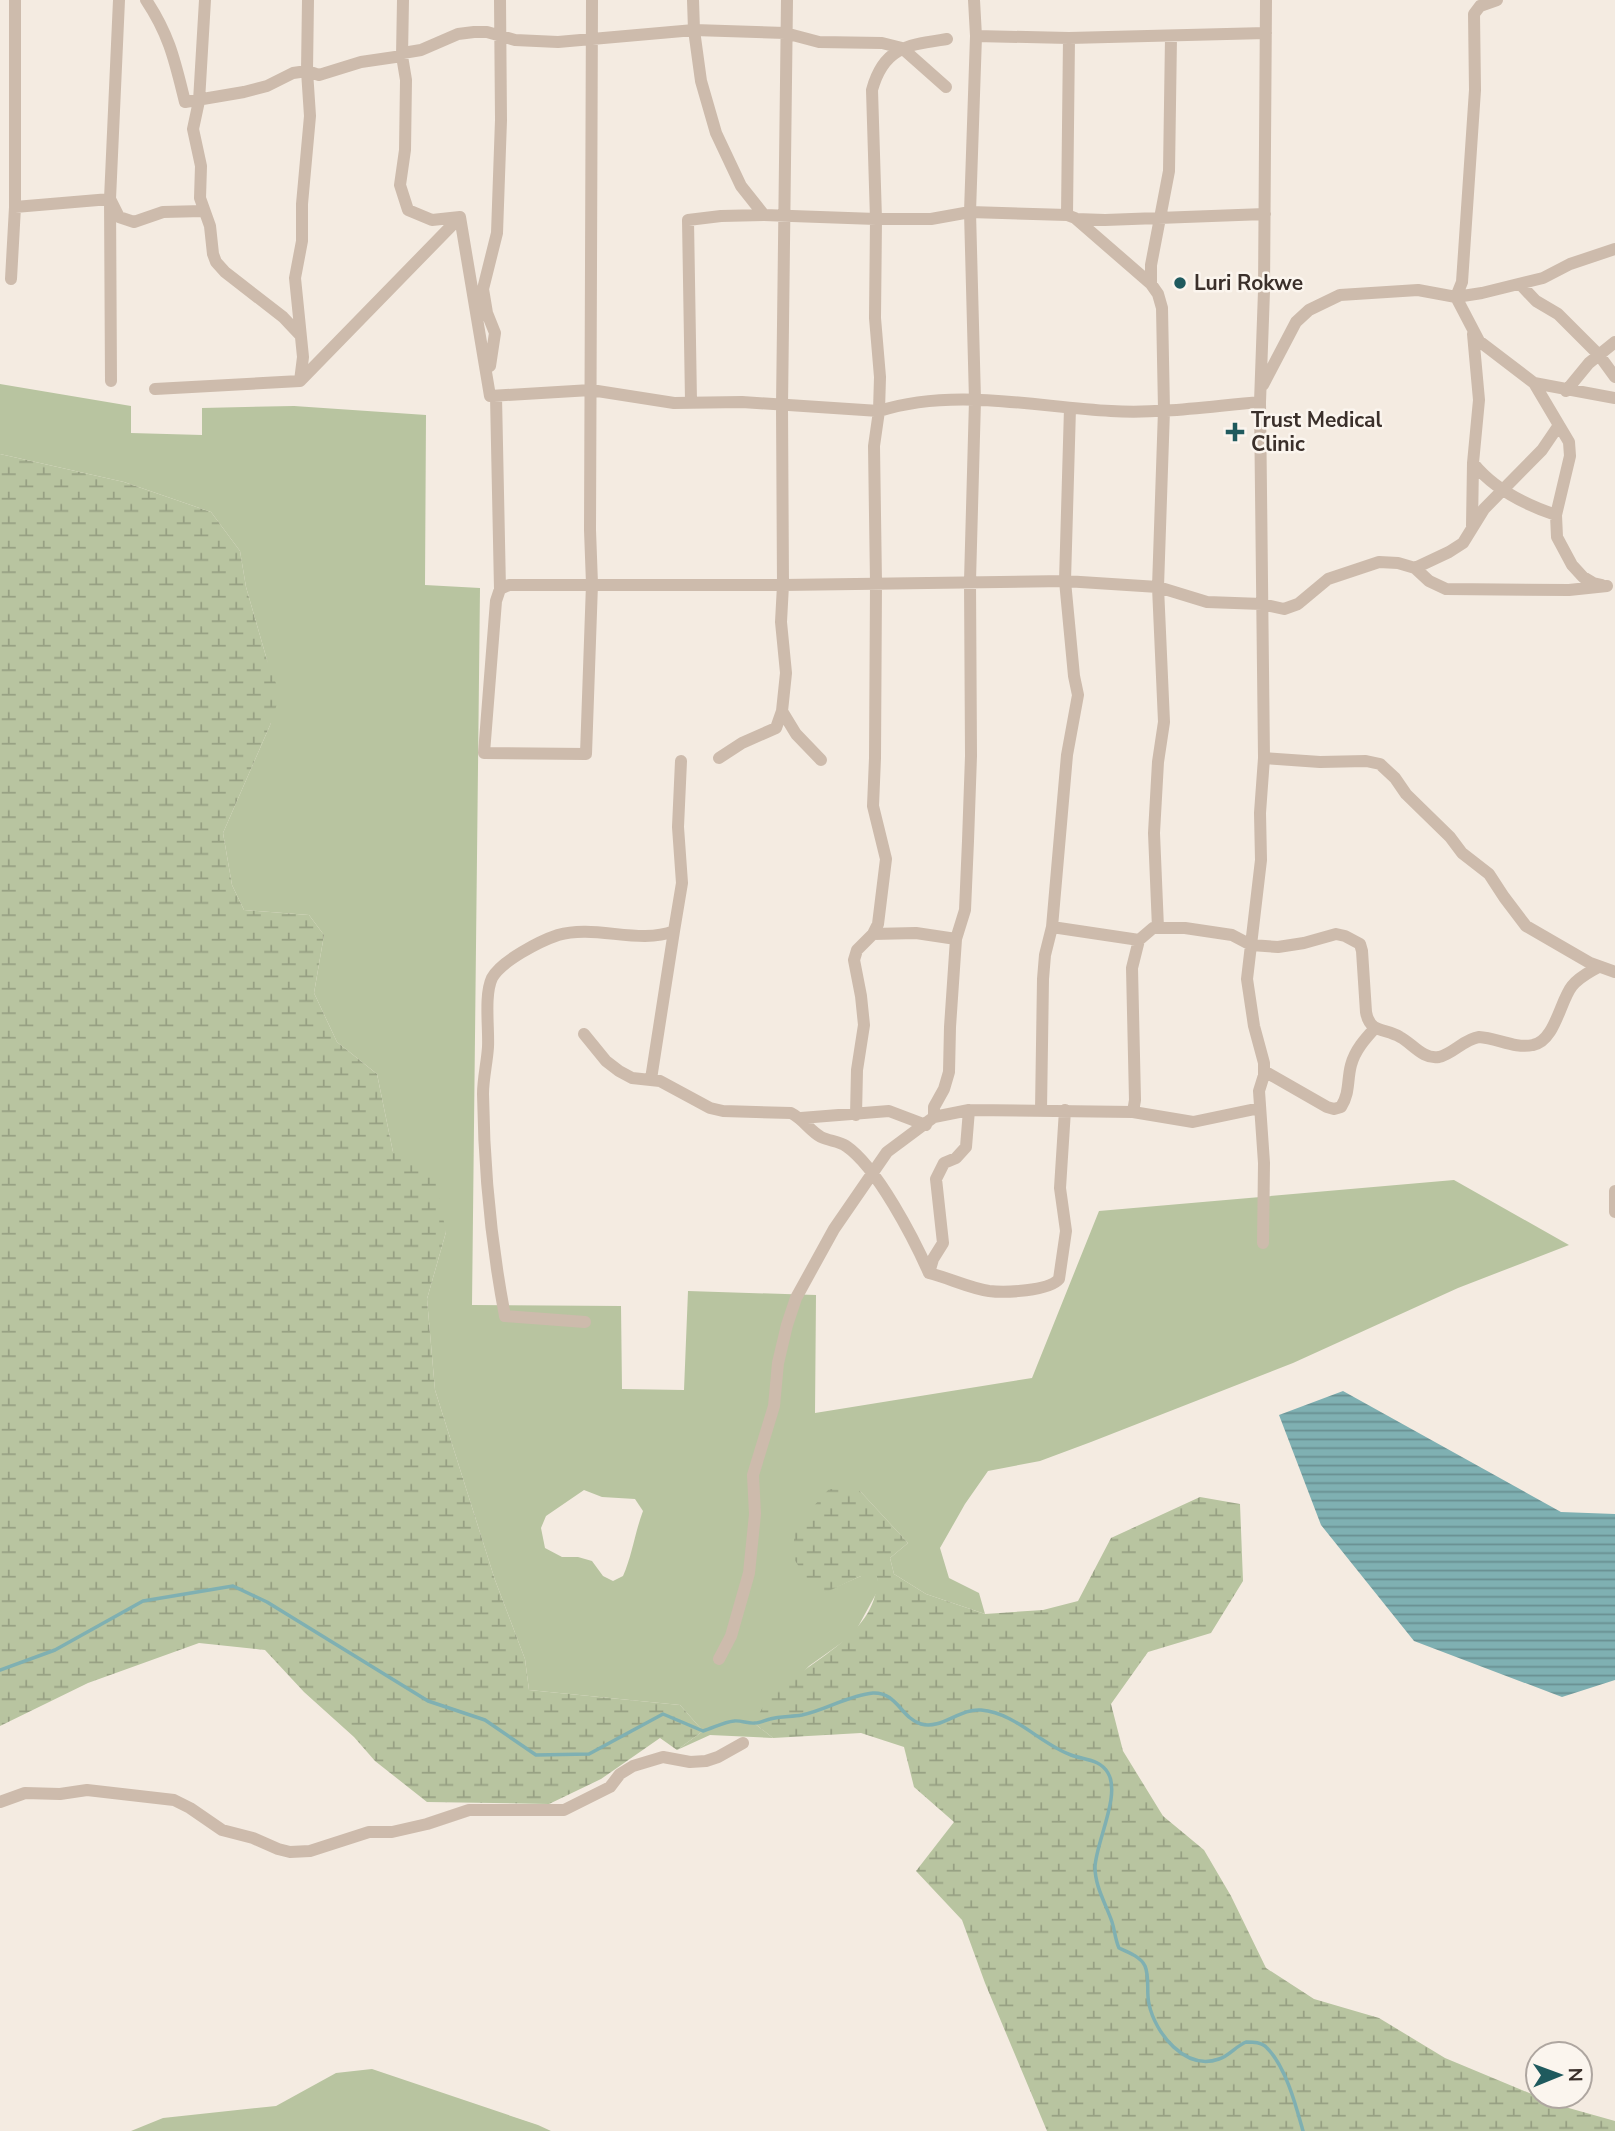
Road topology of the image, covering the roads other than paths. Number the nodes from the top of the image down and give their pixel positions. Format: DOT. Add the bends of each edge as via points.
graph roads {
  1 [pos="15,0"];
  2 [pos="119,0"];
  3 [pos="146,0"];
  4 [pos="205,0"];
  5 [pos="308,0"];
  6 [pos="403,0"];
  7 [pos="500,0"];
  8 [pos="592,0"];
  9 [pos="694,0"];
  10 [pos="787,0"];
  11 [pos="974,0"];
  12 [pos="1266,0"];
  13 [pos="1473,0"];
  14 [pos="1497,0"];
  15 [pos="1474,14"];
  16 [pos="694,30"];
  17 [pos="785,33"];
  18 [pos="1266,33"];
  19 [pos="501,36"];
  20 [pos="976,36"];
  21 [pos="1069,37"];
  22 [pos="1171,37"];
  23 [pos="947,39"];
  24 [pos="592,40"];
  25 [pos="902,48"];
  26 [pos="402,55"];
  27 [pos="307,71"];
  28 [pos="946,88"];
  29 [pos="199,101"];
  30 [pos="110,199"];
  31 [pos="15,207"];
  32 [pos="203,211"];
  33 [pos="970,212"];
  34 [pos="1265,214"];
  35 [pos="764,215"];
  36 [pos="460,217"];
  37 [pos="784,217"];
  38 [pos="1071,217"];
  39 [pos="1160,217"];
  40 [pos="876,219"];
  41 [pos="1615,248"];
  42 [pos="11,279"];
  43 [pos="1151,284"];
  44 [pos="1520,284"];
  45 [pos="1456,297"];
  46 [pos="1472,330"];
  47 [pos="299,334"];
  48 [pos="1615,342"];
  49 [pos="1599,355"];
  50 [pos="1615,377"];
  51 [pos="300,381"];
  52 [pos="111,382"];
  53 [pos="1534,383"];
  54 [pos="155,389"];
  55 [pos="591,390"];
  56 [pos="1566,391"];
  57 [pos="1261,395"];
  58 [pos="493,396"];
  59 [pos="1615,398"];
  60 [pos="975,400"];
  61 [pos="691,401"];
  62 [pos="782,406"];
  63 [pos="1070,408"];
  64 [pos="1164,410"];
  65 [pos="879,411"];
  66 [pos="1559,425"];
  67 [pos="1473,463"];
  68 [pos="1501,489"];
  69 [pos="1556,515"];
  70 [pos="1472,527"];
  71 [pos="1415,568"];
  72 [pos="970,581"];
  73 [pos="1065,581"];
  74 [pos="876,583"];
  75 [pos="592,584"];
  76 [pos="783,585"];
  77 [pos="1611,586"];
  78 [pos="1158,587"];
  79 [pos="500,589"];
  80 [pos="1262,604"];
  81 [pos="782,711"];
  82 [pos="719,758"];
  83 [pos="1264,758"];
  84 [pos="821,760"];
  85 [pos="681,761"];
  86 [pos="1254,917"];
  87 [pos="1052,927"];
  88 [pos="1158,928"];
  89 [pos="674,931"];
  90 [pos="873,934"];
  91 [pos="1232,935"];
  92 [pos="957,939"];
  93 [pos="1139,940"];
  94 [pos="1251,945"];
  95 [pos="1598,967"];
  96 [pos="1615,972"];
  97 [pos="1375,1028"];
  98 [pos="584,1034"];
  99 [pos="1264,1071"];
  100 [pos="651,1079"];
  101 [pos="1260,1108"];
  102 [pos="969,1110"];
  103 [pos="1041,1110"];
  104 [pos="1065,1110"];
  105 [pos="1133,1112"];
  106 [pos="856,1115"];
  107 [pos="801,1118"];
  108 [pos="930,1121"];
  109 [pos="871,1172"];
  110 [pos="1615,1191"];
  111 [pos="1615,1212"];
  112 [pos="1263,1243"];
  113 [pos="929,1273"];
  114 [pos="585,1322"];
  115 [pos="719,1660"];
  116 [pos="743,1743"];
  117 [pos="0,1802"];
  1 -- 31 [label="street"];
  2 -- 30 [label="street"];
  3 -- 29 [label="street" via="165,31 185,102"];
  4 -- 29 [label="street"];
  5 -- 27 [label="street"];
  6 -- 26 [label="street"];
  7 -- 19 [label="street"];
  8 -- 24 [label="street"];
  9 -- 16 [label="street"];
  10 -- 17 [label="street"];
  11 -- 20 [label="street"];
  12 -- 18 [label="street"];
  13 -- 15 [label="street"];
  14 -- 15 [label="street" via="1480,6"];
  15 -- 45 [label="street" via="1475,90 1462,282"];
  16 -- 17 [label="street"];
  16 -- 24 [label="street"];
  16 -- 35 [label="street" via="701,81 716,133 741,186"];
  17 -- 25 [label="street" via="812,41"];
  17 -- 37 [label="street"];
  18 -- 22 [label="street"];
  18 -- 34 [label="street"];
  19 -- 24 [label="street"];
  19 -- 26 [label="street" via="458,34"];
  19 -- 58 [label="street" via="497,233 483,289 495,333"];
  20 -- 21 [label="street"];
  20 -- 33 [label="street"];
  21 -- 22 [label="street"];
  21 -- 38 [label="street"];
  22 -- 39 [label="street" via="1169,161"];
  23 -- 25 [label="street"];
  24 -- 55 [label="street"];
  25 -- 28 [label="street"];
  25 -- 40 [label="street" via="885,63 872,90"];
  26 -- 27 [label="street" via="319,75"];
  26 -- 36 [label="street" via="405,150 400,185 408,209 432,220"];
  27 -- 29 [label="street" via="267,86"];
  27 -- 47 [label="street" via="310,116 295,278"];
  29 -- 32 [label="street" via="194,129"];
  30 -- 31 [label="street"];
  30 -- 32 [label="street" via="118,217 134,222 163,212"];
  30 -- 52 [label="street"];
  31 -- 42 [label="street"];
  32 -- 47 [label="street" via="216,262"];
  33 -- 38 [label="street"];
  33 -- 40 [label="street" via="931,219"];
  33 -- 60 [label="street"];
  34 -- 39 [label="street"];
  34 -- 57 [label="street"];
  35 -- 37 [label="street"];
  35 -- 61 [label="street" via="688,220"];
  36 -- 51 [label="street"];
  36 -- 58 [label="street"];
  37 -- 40 [label="street"];
  37 -- 62 [label="street"];
  38 -- 39 [label="street"];
  38 -- 43 [label="street"];
  39 -- 43 [label="street"];
  40 -- 65 [label="street"];
  41 -- 44 [label="street"];
  43 -- 64 [label="street" via="1162,308"];
  44 -- 45 [label="street"];
  44 -- 49 [label="street"];
  45 -- 46 [label="street"];
  45 -- 57 [label="street" via="1418,290 1340,295 1309,310 1296,322"];
  46 -- 53 [label="street" via="1479,341"];
  46 -- 67 [label="street" via="1479,400"];
  47 -- 51 [label="street" via="303,357"];
  48 -- 49 [label="street"];
  49 -- 50 [label="street"];
  49 -- 56 [label="street"];
  51 -- 54 [label="street"];
  53 -- 56 [label="street"];
  53 -- 66 [label="street"];
  55 -- 58 [label="street"];
  55 -- 61 [label="street" via="674,403"];
  55 -- 75 [label="street"];
  56 -- 59 [label="street"];
  57 -- 64 [label="street"];
  57 -- 80 [label="street"];
  58 -- 79 [label="street"];
  60 -- 63 [label="street"];
  60 -- 65 [label="street" via="939,400"];
  60 -- 72 [label="street"];
  61 -- 62 [label="street"];
  62 -- 65 [label="street"];
  62 -- 76 [label="street"];
  63 -- 64 [label="street"];
  63 -- 73 [label="street"];
  64 -- 78 [label="street"];
  65 -- 74 [label="street" via="873,478"];
  66 -- 68 [label="street" via="1542,450"];
  66 -- 69 [label="street" via="1569,442 1570,456"];
  67 -- 68 [label="street"];
  67 -- 70 [label="street"];
  68 -- 69 [label="street"];
  68 -- 70 [label="street"];
  69 -- 77 [label="street" via="1557,537 1572,565 1592,583"];
  70 -- 71 [label="street" via="1463,543"];
  71 -- 77 [label="street" via="1446,589"];
  71 -- 80 [label="street" via="1378,562 1328,579 1298,604 1284,609"];
  72 -- 73 [label="street"];
  72 -- 74 [label="street"];
  72 -- 92 [label="street" via="968,841 965,910"];
  73 -- 78 [label="street"];
  73 -- 87 [label="street" via="1078,695 1067,755"];
  74 -- 76 [label="street"];
  74 -- 90 [label="street" via="873,806 886,859"];
  75 -- 76 [label="street"];
  75 -- 79 [label="street" via="509,585"];
  75 -- 79 [label="street" via="586,754 484,753"];
  76 -- 81 [label="street" via="786,673"];
  78 -- 80 [label="street" via="1207,603"];
  78 -- 88 [label="street" via="1164,722 1154,834"];
  80 -- 83 [label="street"];
  81 -- 82 [label="street" via="772,731"];
  81 -- 84 [label="street"];
  83 -- 86 [label="street"];
  83 -- 95 [label="street" via="1380,764 1462,853 1489,874 1526,926"];
  85 -- 89 [label="street" via="678,827 682,883"];
  86 -- 91 [label="street"];
  86 -- 94 [label="street"];
  87 -- 93 [label="street"];
  87 -- 103 [label="street" via="1043,979"];
  88 -- 91 [label="street"];
  88 -- 93 [label="street" via="1148,930"];
  89 -- 100 [label="street"];
  89 -- 114 [label="street" via="559,935 508,962 493,977 489,990 484,1118 491,1227 505,1316"];
  90 -- 92 [label="street" via="916,933"];
  90 -- 106 [label="street" via="854,960 864,1025"];
  91 -- 94 [label="street"];
  92 -- 108 [label="street" via="949,1072"];
  93 -- 105 [label="street" via="1132,968"];
  94 -- 97 [label="street" via="1278,947 1336,934 1360,944 1366,1013"];
  94 -- 99 [label="street" via="1247,978"];
  95 -- 96 [label="street"];
  95 -- 97 [label="street" via="1569,989 1552,1028 1535,1045 1479,1037 1442,1056 1429,1057 1403,1038"];
  97 -- 99 [label="street" via="1351,1062 1348,1091 1341,1107 1334,1110"];
  98 -- 100 [label="street" via="619,1071 632,1078"];
  99 -- 101 [label="street"];
  100 -- 107 [label="street" via="710,1108 791,1113"];
  101 -- 105 [label="street" via="1194,1122"];
  101 -- 112 [label="street"];
  102 -- 103 [label="street"];
  102 -- 108 [label="street"];
  102 -- 113 [label="street" via="966,1147 944,1163 936,1179 943,1243"];
  103 -- 104 [label="street"];
  104 -- 105 [label="street"];
  104 -- 113 [label="street" via="1060,1188 1066,1231 1056,1283 1042,1289 990,1291"];
  106 -- 107 [label="street"];
  106 -- 108 [label="street" via="889,1111"];
  107 -- 109 [label="street" via="820,1136 846,1146"];
  108 -- 109 [label="street" via="887,1152"];
  109 -- 113 [label="street" via="914,1237"];
  109 -- 115 [label="street" via="805,1280 787,1325 774,1406 753,1475 755,1514 749,1573 731,1636"];
  110 -- 111 [label="street"];
  116 -- 117 [label="street" via="706,1761 663,1757 633,1766 610,1787 564,1810 469,1811 392,1832 369,1832 310,1851 278,1849 222,1830 174,1800 87,1790 25,1793"];
}
